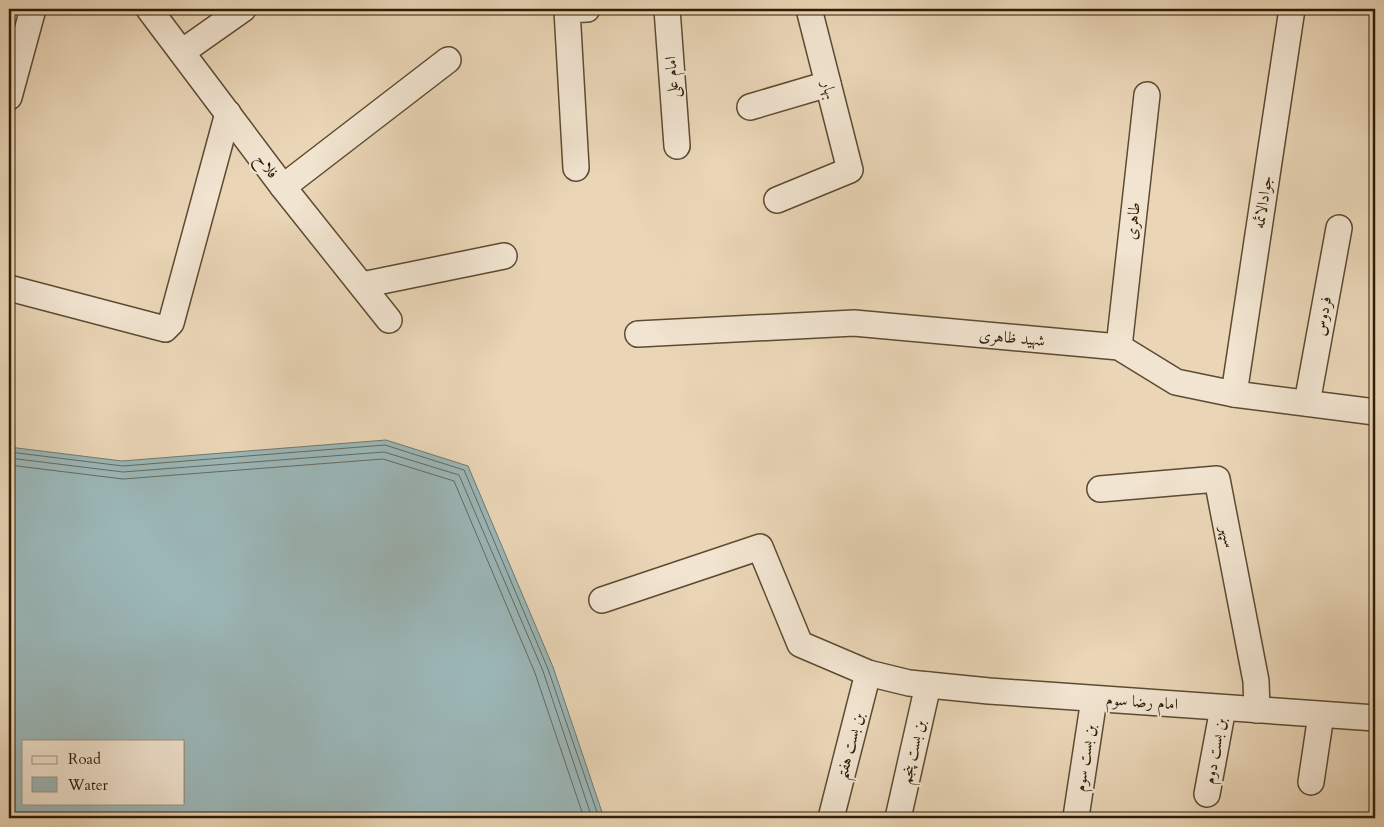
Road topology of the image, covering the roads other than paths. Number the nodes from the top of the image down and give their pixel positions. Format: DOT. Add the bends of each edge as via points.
graph roads {
  1 [pos="33,9"];
  2 [pos="149,9"];
  3 [pos="243,9"];
  4 [pos="587,9"];
  5 [pos="667,9"];
  6 [pos="809,9"];
  7 [pos="1292,9"];
  8 [pos="15,47"];
  9 [pos="182,52"];
  10 [pos="448,60"];
  11 [pos="828,84"];
  12 [pos="1147,95"];
  13 [pos="9,97"];
  14 [pos="750,107"];
  15 [pos="228,113"];
  16 [pos="677,146"];
  17 [pos="576,168"];
  18 [pos="283,187"];
  19 [pos="777,200"];
  20 [pos="1339,228"];
  21 [pos="504,256"];
  22 [pos="362,285"];
  23 [pos="9,288"];
  24 [pos="389,320"];
  25 [pos="638,334"];
  26 [pos="1119,347"];
  27 [pos="1234,394"];
  28 [pos="1307,403"];
  29 [pos="1375,412"];
  30 [pos="1100,489"];
  31 [pos="602,600"];
  32 [pos="868,674"];
  33 [pos="918,684"];
  34 [pos="1094,698"];
  35 [pos="1223,708"];
  36 [pos="1257,710"];
  37 [pos="1320,714"];
  38 [pos="1375,718"];
  39 [pos="1312,782"];
  40 [pos="1208,794"];
  41 [pos="1076,816"];
  42 [pos="831,818"];
  43 [pos="898,818"];
  1 -- 8 [label="street"];
  2 -- 9 [label="street, فلاح"];
  3 -- 9 [label="street"];
  4 -- 17 [label="street" via="567,10"];
  5 -- 16 [label="street, امام علی"];
  6 -- 11 [label="street, بهار"];
  7 -- 27 [label="street, جوادالائمه"];
  8 -- 13 [label="street"];
  9 -- 15 [label="street, فلاح"];
  10 -- 18 [label="street"];
  11 -- 14 [label="street"];
  11 -- 19 [label="street, بهار" via="850,170"];
  12 -- 26 [label="street, طاهری"];
  15 -- 18 [label="street, فلاح"];
  15 -- 23 [label="street" via="171,324 166,329"];
  18 -- 22 [label="street, فلاح"];
  20 -- 28 [label="street, فردوس"];
  21 -- 22 [label="street"];
  22 -- 24 [label="street, فلاح"];
  25 -- 26 [label="street, شهید ظاهری" via="854,323"];
  26 -- 27 [label="street, شهید ظاهری" via="1176,382"];
  27 -- 28 [label="street, شهید ظاهری"];
  28 -- 29 [label="street, شهید ظاهری"];
  30 -- 36 [label="street, سپهر" via="1217,479 1256,681"];
  31 -- 32 [label="street, امام رضا سوم" via="760,547 800,644"];
  32 -- 33 [label="street, امام رضا سوم"];
  32 -- 42 [label="street, بن بست هفتم"];
  33 -- 34 [label="street, امام رضا سوم"];
  33 -- 43 [label="street, بن بست پنجم"];
  34 -- 35 [label="street, امام رضا سوم"];
  34 -- 41 [label="street, بن بست سوم"];
  35 -- 36 [label="street, امام رضا سوم"];
  35 -- 40 [label="street, بن بست دوم"];
  36 -- 37 [label="street, امام رضا سوم"];
  37 -- 38 [label="street, امام رضا سوم"];
  37 -- 39 [label="street"];
}
